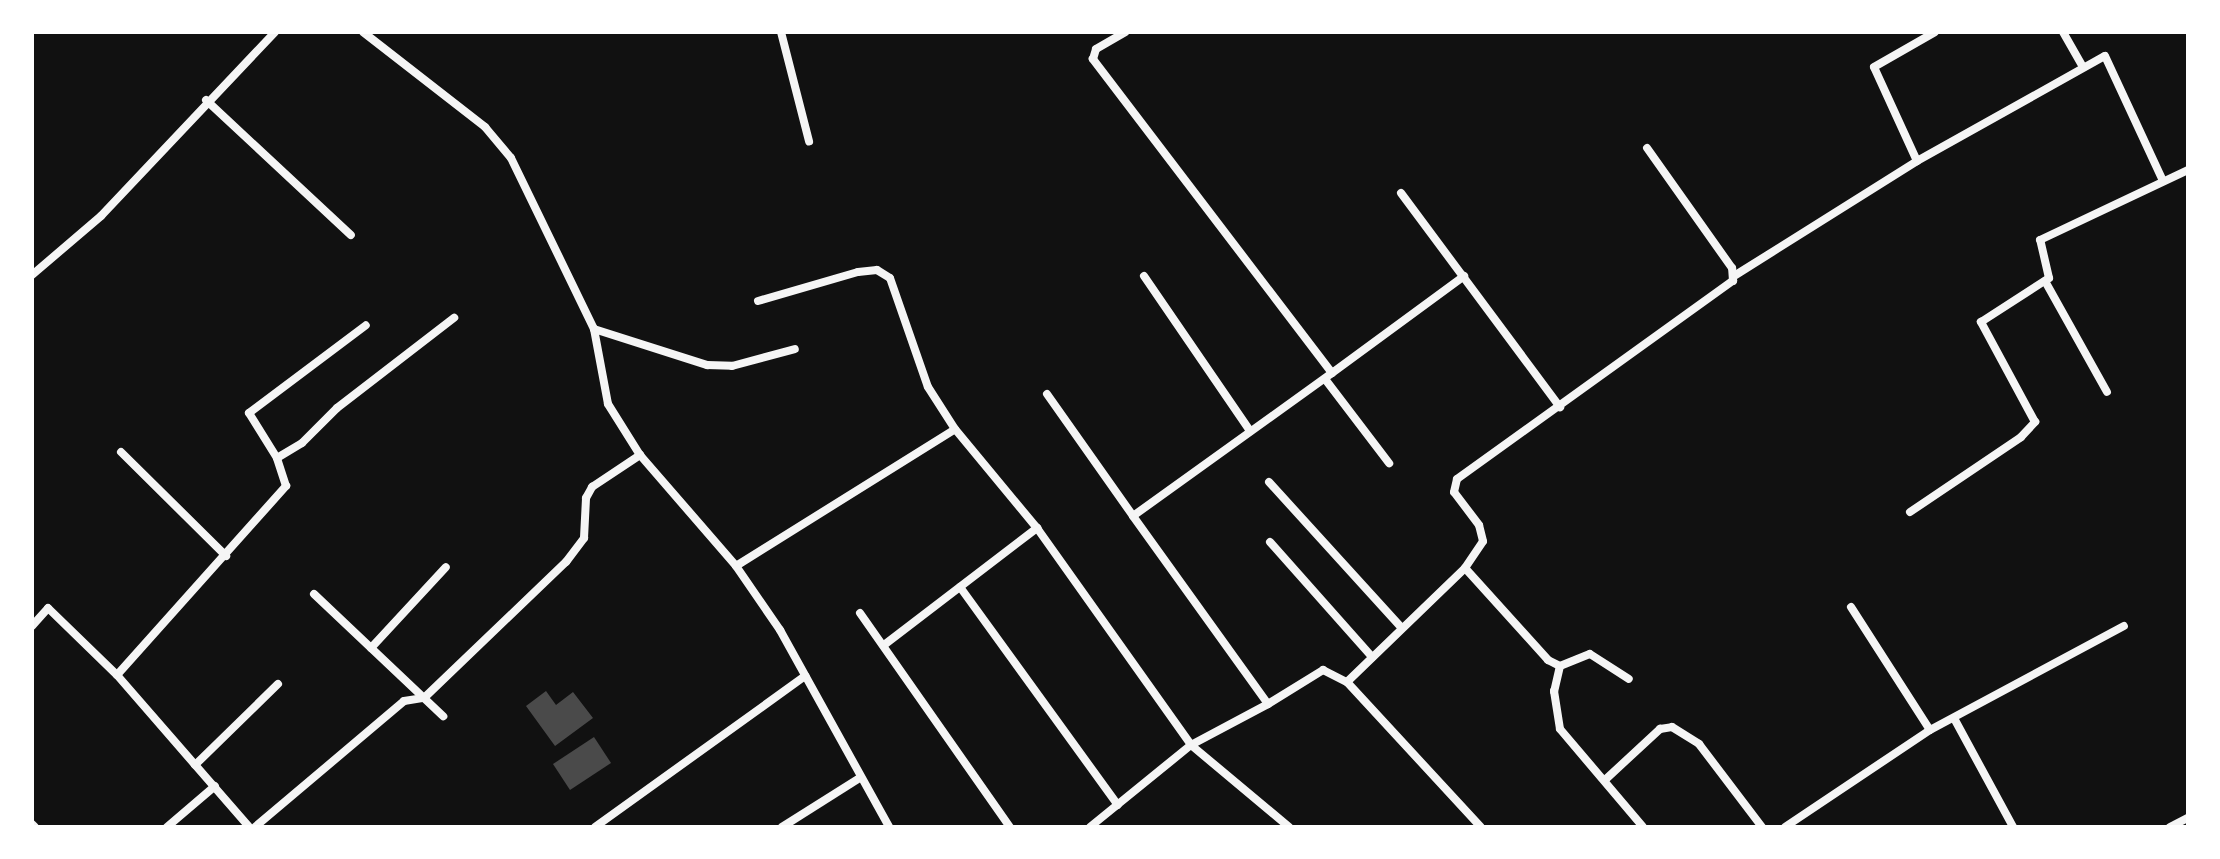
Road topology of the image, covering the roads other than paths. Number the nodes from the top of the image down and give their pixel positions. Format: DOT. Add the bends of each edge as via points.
graph roads {
  1 [pos="275,32"];
  2 [pos="363,32"];
  3 [pos="781,32"];
  4 [pos="1126,32"];
  5 [pos="1935,32"];
  6 [pos="2063,32"];
  7 [pos="2083,67"];
  8 [pos="206,100"];
  9 [pos="809,141"];
  10 [pos="1647,148"];
  11 [pos="1917,161"];
  12 [pos="2188,170"];
  13 [pos="2163,181"];
  14 [pos="1401,193"];
  15 [pos="351,235"];
  16 [pos="32,275"];
  17 [pos="1144,276"];
  18 [pos="1464,276"];
  19 [pos="1734,276"];
  20 [pos="2045,281"];
  21 [pos="758,301"];
  22 [pos="454,318"];
  23 [pos="366,325"];
  24 [pos="594,329"];
  25 [pos="795,349"];
  26 [pos="1329,376"];
  27 [pos="2107,392"];
  28 [pos="1047,394"];
  29 [pos="1560,407"];
  30 [pos="955,429"];
  31 [pos="1250,431"];
  32 [pos="121,452"];
  33 [pos="640,455"];
  34 [pos="277,458"];
  35 [pos="1389,463"];
  36 [pos="1269,482"];
  37 [pos="1910,512"];
  38 [pos="1133,516"];
  39 [pos="1037,528"];
  40 [pos="1270,542"];
  41 [pos="226,556"];
  42 [pos="736,566"];
  43 [pos="446,567"];
  44 [pos="1465,568"];
  45 [pos="960,587"];
  46 [pos="314,594"];
  47 [pos="1851,607"];
  48 [pos="860,613"];
  49 [pos="32,626"];
  50 [pos="2124,626"];
  51 [pos="1402,628"];
  52 [pos="884,645"];
  53 [pos="371,648"];
  54 [pos="1372,657"];
  55 [pos="1560,666"];
  56 [pos="117,675"];
  57 [pos="805,676"];
  58 [pos="1629,679"];
  59 [pos="1347,682"];
  60 [pos="278,684"];
  61 [pos="424,698"];
  62 [pos="1268,704"];
  63 [pos="443,716"];
  64 [pos="1955,720"];
  65 [pos="1930,730"];
  66 [pos="1191,745"];
  67 [pos="195,765"];
  68 [pos="861,777"];
  69 [pos="1606,779"];
  70 [pos="215,786"];
  71 [pos="1118,805"];
  72 [pos="2188,818"];
  73 [pos="1094,826"];
  74 [pos="167,827"];
  75 [pos="252,827"];
  76 [pos="595,827"];
  77 [pos="782,827"];
  78 [pos="889,827"];
  79 [pos="1010,827"];
  80 [pos="1289,827"];
  81 [pos="1481,827"];
  82 [pos="1643,827"];
  83 [pos="1762,827"];
  84 [pos="1785,827"];
  85 [pos="2013,827"];
  86 [pos="2170,827"];
  1 -- 8 [label="street"];
  2 -- 24 [label="street" via="485,127 511,158"];
  3 -- 9 [label="street"];
  4 -- 26 [label="street" via="1096,49 1093,59"];
  5 -- 11 [label="street" via="1874,67"];
  6 -- 7 [label="street"];
  7 -- 11 [label="street"];
  7 -- 13 [label="street" via="2105,56"];
  8 -- 15 [label="street"];
  8 -- 16 [label="street" via="101,216"];
  10 -- 19 [label="street"];
  11 -- 19 [label="street"];
  12 -- 13 [label="street"];
  13 -- 20 [label="street" via="2045,236 2037,244 2048,274"];
  14 -- 18 [label="street"];
  17 -- 31 [label="street"];
  18 -- 26 [label="street"];
  18 -- 29 [label="street"];
  19 -- 29 [label="street" via="1729,286"];
  20 -- 27 [label="street"];
  20 -- 37 [label="street" via="1981,322 2035,418 2032,428"];
  21 -- 30 [label="street" via="858,272 877,270 890,278 928,387"];
  22 -- 34 [label="street"];
  23 -- 34 [label="street" via="249,413"];
  24 -- 25 [label="street" via="707,365 732,366"];
  24 -- 33 [label="street" via="608,404"];
  26 -- 31 [label="street"];
  26 -- 35 [label="street"];
  28 -- 38 [label="street"];
  29 -- 44 [label="street" via="1457,479 1454,492 1483,535"];
  30 -- 39 [label="street"];
  30 -- 42 [label="street"];
  31 -- 38 [label="street"];
  32 -- 41 [label="street"];
  33 -- 42 [label="street"];
  33 -- 61 [label="street" via="592,487 586,498 584,538 566,562"];
  34 -- 41 [label="street" via="286,486"];
  36 -- 51 [label="street"];
  38 -- 62 [label="street"];
  39 -- 45 [label="street"];
  39 -- 66 [label="street"];
  40 -- 54 [label="street"];
  41 -- 56 [label="street"];
  42 -- 57 [label="street"];
  43 -- 53 [label="street"];
  44 -- 51 [label="street"];
  44 -- 55 [label="street" via="1540,654"];
  45 -- 52 [label="street"];
  45 -- 71 [label="street"];
  46 -- 53 [label="street"];
  47 -- 65 [label="street"];
  48 -- 52 [label="street"];
  49 -- 56 [label="street" via="48,608"];
  50 -- 64 [label="street"];
  51 -- 54 [label="street"];
  52 -- 79 [label="street"];
  53 -- 61 [label="street"];
  54 -- 59 [label="street"];
  55 -- 58 [label="street" via="1590,654"];
  55 -- 69 [label="street" via="1554,691 1560,729"];
  56 -- 67 [label="street"];
  57 -- 68 [label="street"];
  57 -- 76 [label="street"];
  59 -- 62 [label="street" via="1323,670"];
  59 -- 81 [label="street"];
  60 -- 67 [label="street"];
  61 -- 63 [label="street"];
  61 -- 75 [label="street" via="404,701"];
  62 -- 66 [label="street"];
  64 -- 65 [label="street"];
  64 -- 85 [label="street"];
  65 -- 84 [label="street"];
  66 -- 71 [label="street"];
  66 -- 80 [label="street"];
  67 -- 70 [label="street"];
  68 -- 77 [label="street"];
  68 -- 78 [label="street"];
  69 -- 82 [label="street"];
  69 -- 83 [label="street" via="1660,729 1672,727 1699,744"];
  70 -- 74 [label="street"];
  70 -- 75 [label="street"];
  71 -- 73 [label="street"];
  72 -- 86 [label="street"];
}
